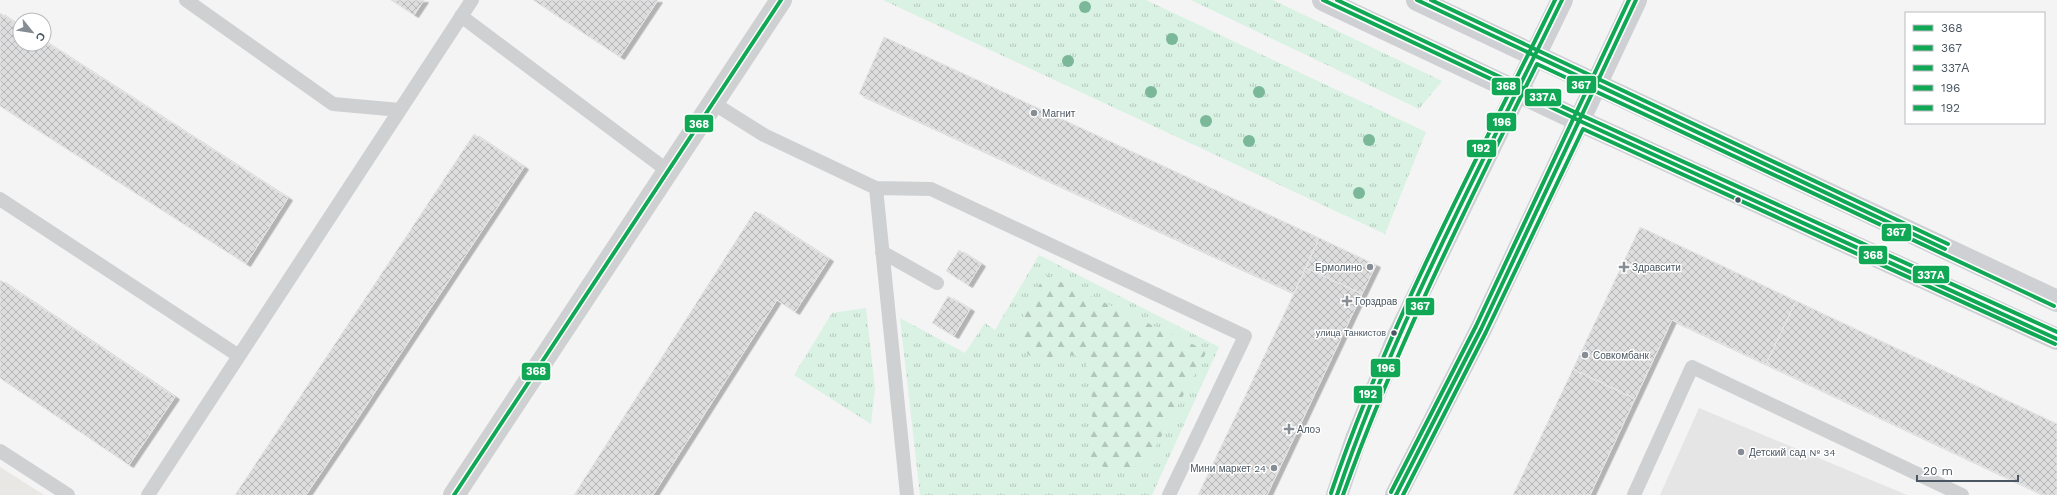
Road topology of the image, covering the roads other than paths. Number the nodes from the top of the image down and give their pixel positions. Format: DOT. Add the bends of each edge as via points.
graph roads {
  1 [pos="186,0"];
  2 [pos="472,0"];
  3 [pos="781,0"];
  4 [pos="1323,0"];
  5 [pos="1417,0"];
  6 [pos="1562,0"];
  7 [pos="1636,0"];
  8 [pos="461,16"];
  9 [pos="1534,56"];
  10 [pos="1596,84"];
  11 [pos="1517,90"];
  12 [pos="713,103"];
  13 [pos="400,110"];
  14 [pos="1580,121"];
  15 [pos="668,171"];
  16 [pos="876,188"];
  17 [pos="0,199"];
  18 [pos="882,252"];
  19 [pos="937,283"];
  20 [pos="2057,301"];
  21 [pos="2057,339"];
  22 [pos="239,356"];
  23 [pos="0,451"];
  24 [pos="68,495"];
  25 [pos="148,495"];
  26 [pos="454,495"];
  27 [pos="907,495"];
  28 [pos="1169,495"];
  29 [pos="1337,495"];
  30 [pos="1396,495"];
  31 [pos="1634,495"];
  32 [pos="1962,495"];
  1 -- 13 [label="lane" via="333,104"];
  2 -- 8 [label="lane"];
  3 -- 12 [label="street"];
  4 -- 11 [label="main road"];
  5 -- 9 [label="main road"];
  6 -- 9 [label="main road"];
  7 -- 10 [label="main road"];
  8 -- 13 [label="lane"];
  8 -- 15 [label="lane"];
  9 -- 10 [label="main road"];
  9 -- 11 [label="main road"];
  10 -- 14 [label="main road"];
  10 -- 20 [label="main road"];
  11 -- 14 [label="main road"];
  11 -- 29 [label="main road" via="1400,334 1356,439"];
  12 -- 15 [label="street"];
  12 -- 16 [label="lane" via="764,135"];
  13 -- 22 [label="lane"];
  14 -- 21 [label="main road"];
  14 -- 30 [label="main road" via="1481,329"];
  15 -- 26 [label="street"];
  16 -- 18 [label="lane"];
  16 -- 28 [label="lane" via="931,188 1244,336"];
  17 -- 22 [label="lane"];
  18 -- 19 [label="lane"];
  18 -- 27 [label="lane"];
  22 -- 25 [label="lane"];
  23 -- 24 [label="lane"];
  31 -- 32 [label="lane" via="1692,367"];
}
